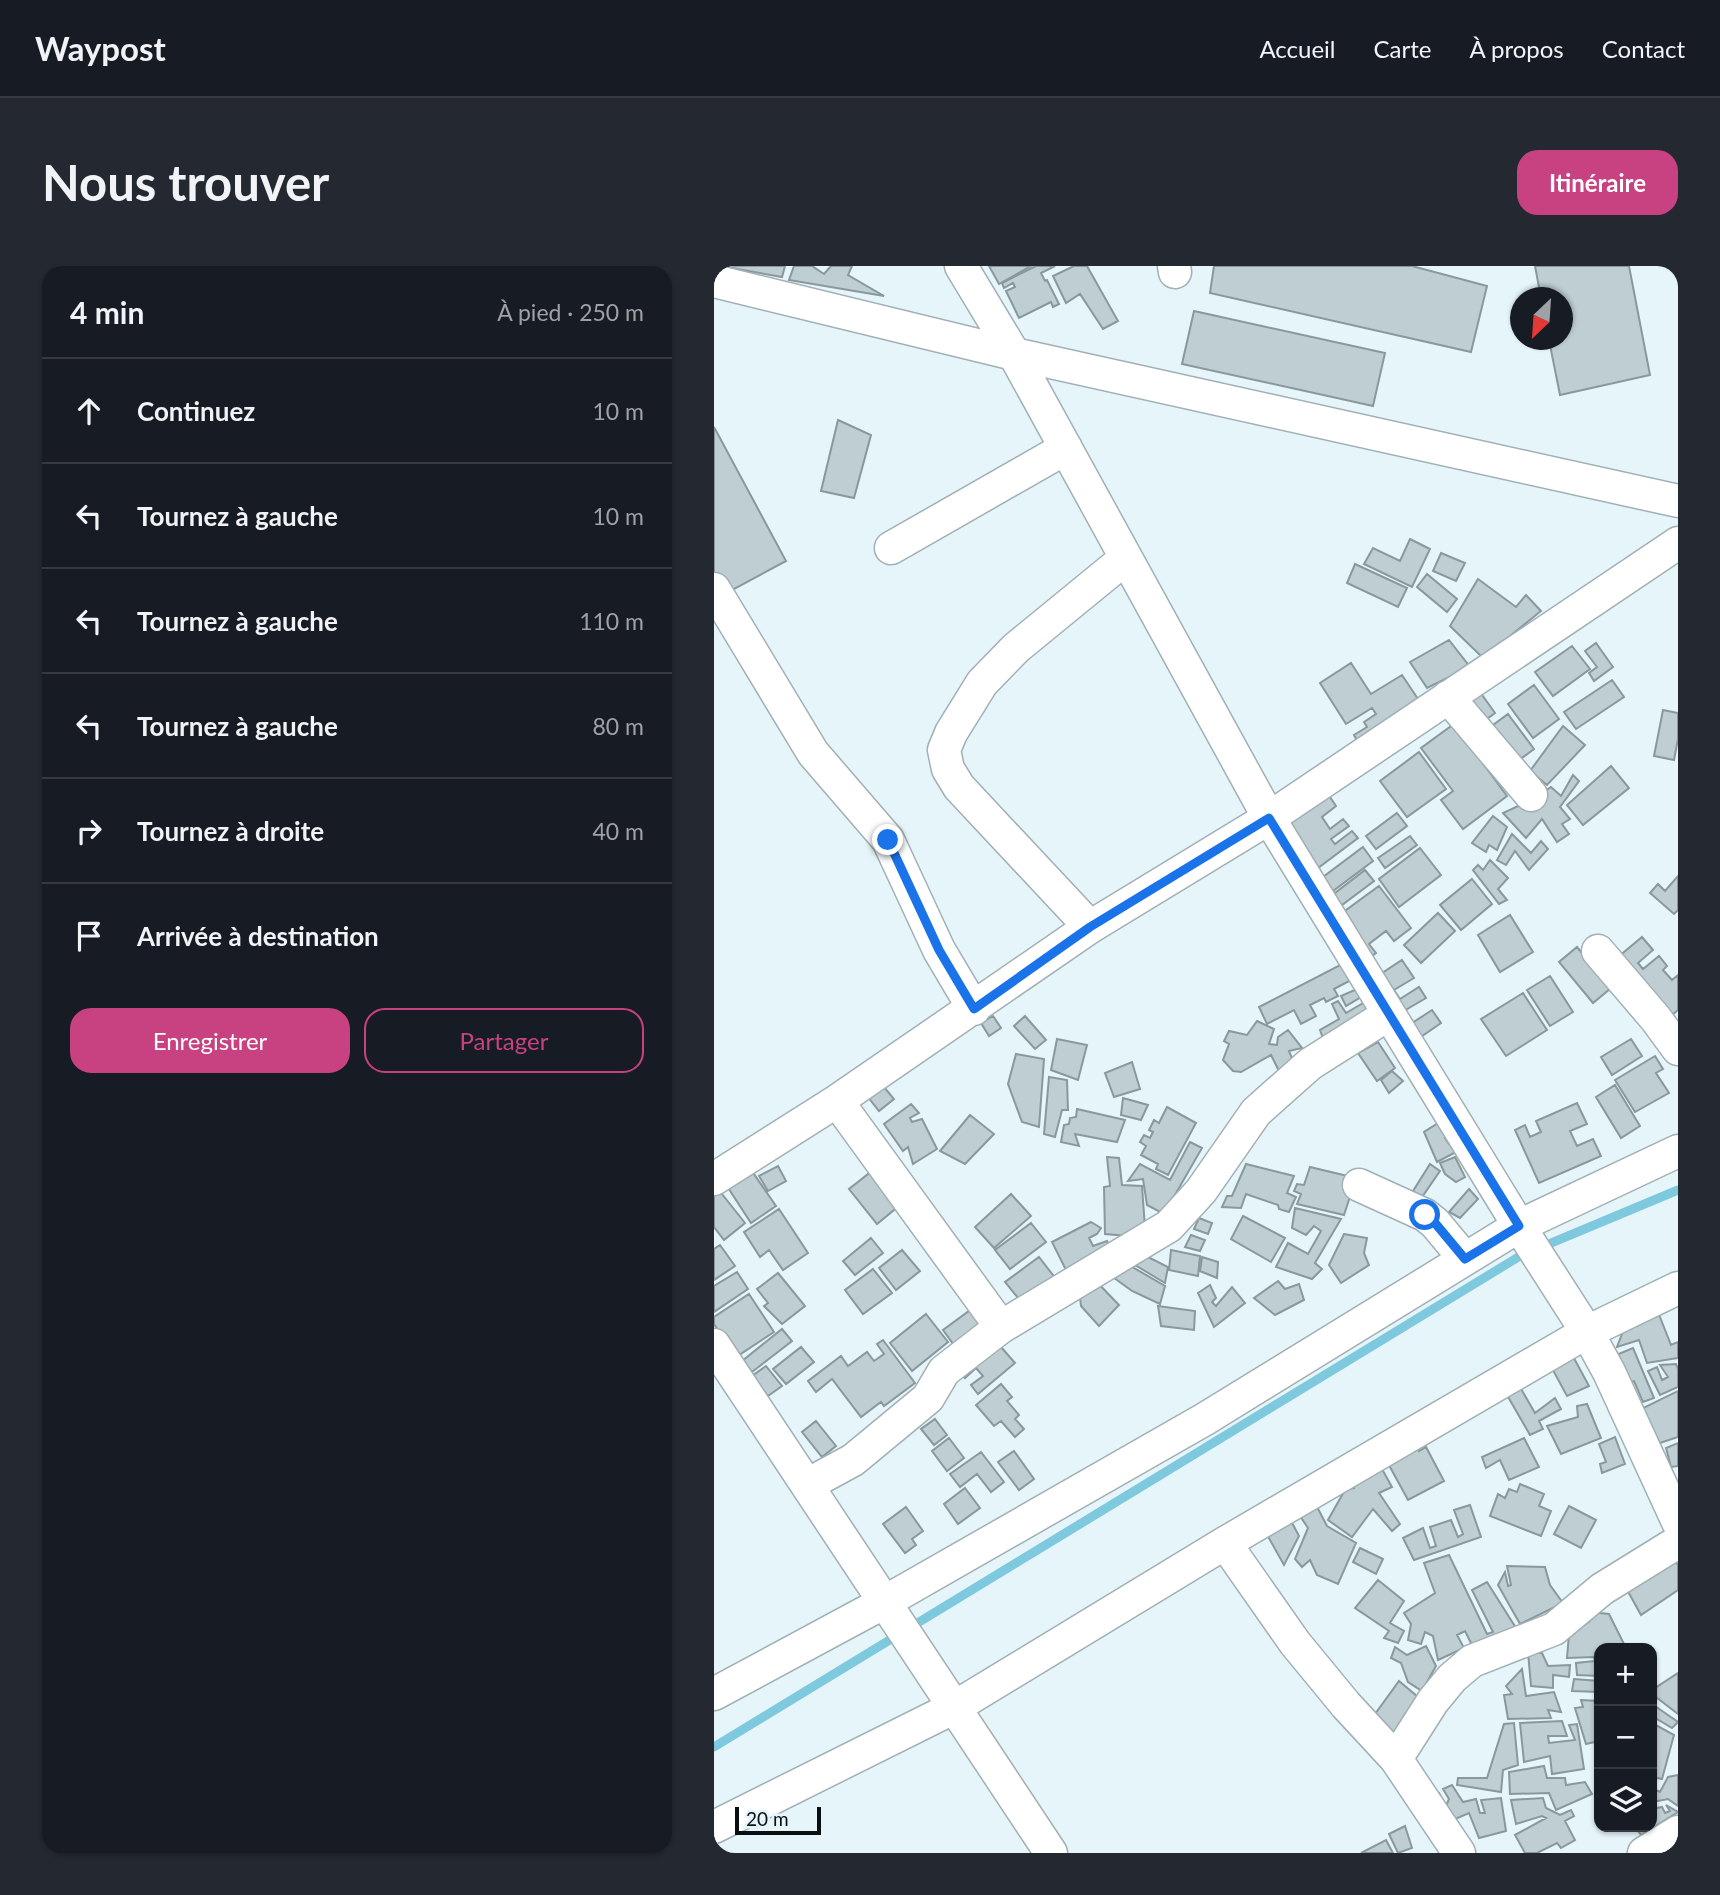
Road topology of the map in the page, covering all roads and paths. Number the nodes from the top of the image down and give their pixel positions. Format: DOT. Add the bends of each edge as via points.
graph roads {
  1 [pos="961,266"];
  2 [pos="714,281"];
  3 [pos="1014,354"];
  4 [pos="1066,448"];
  5 [pos="1678,501"];
  6 [pos="1678,542"];
  7 [pos="891,548"];
  8 [pos="1126,558"];
  9 [pos="714,589"];
  10 [pos="1448,697"];
  11 [pos="1531,795"];
  12 [pos="1269,818"];
  13 [pos="1090,927"];
  14 [pos="1598,951"];
  15 [pos="974,1009"];
  16 [pos="1389,1014"];
  17 [pos="1678,1049"];
  18 [pos="837,1101"];
  19 [pos="1678,1151"];
  20 [pos="714,1179"];
  21 [pos="1359,1185"];
  22 [pos="1525,1234"];
  23 [pos="1465,1259"];
  24 [pos="1678,1288"];
  25 [pos="1001,1327"];
  26 [pos="1587,1332"];
  27 [pos="714,1345"];
  28 [pos="807,1485"];
  29 [pos="1678,1522"];
  30 [pos="1678,1542"];
  31 [pos="1225,1543"];
  32 [pos="890,1612"];
  33 [pos="714,1694"];
  34 [pos="955,1707"];
  35 [pos="1396,1759"];
  36 [pos="714,1827"];
  37 [pos="1678,1832"];
  38 [pos="1051,1853"];
  39 [pos="1459,1853"];
  40 [pos="1644,1853"];
  1 -- 3 [label="street"];
  2 -- 3 [label="street"];
  3 -- 4 [label="street"];
  3 -- 5 [label="street"];
  4 -- 7 [label="street"];
  4 -- 8 [label="street"];
  6 -- 10 [label="street"];
  8 -- 12 [label="street"];
  8 -- 13 [label="street" via="1016,648 982,683 944,750 959,788"];
  9 -- 15 [label="street" via="813,753 888,840 939,950"];
  10 -- 11 [label="street"];
  10 -- 12 [label="street"];
  12 -- 13 [label="street"];
  12 -- 16 [label="street"];
  13 -- 15 [label="street"];
  14 -- 17 [label="street"];
  15 -- 18 [label="street"];
  16 -- 22 [label="street"];
  16 -- 25 [label="street" via="1310,1064 1264,1103 1169,1226"];
  18 -- 20 [label="street"];
  18 -- 25 [label="street"];
  19 -- 22 [label="street"];
  21 -- 23 [label="street" via="1425,1215"];
  22 -- 23 [label="street"];
  22 -- 26 [label="street"];
  23 -- 32 [label="street"];
  24 -- 26 [label="street"];
  25 -- 28 [label="street" via="944,1371 928,1398 864,1451"];
  26 -- 29 [label="street"];
  26 -- 31 [label="street"];
  27 -- 28 [label="street"];
  28 -- 32 [label="street"];
  30 -- 35 [label="street" via="1602,1589 1553,1629 1472,1661 1433,1702"];
  31 -- 34 [label="street"];
  31 -- 35 [label="street" via="1294,1643"];
  32 -- 33 [label="street"];
  32 -- 34 [label="street"];
  34 -- 36 [label="street"];
  34 -- 38 [label="street"];
  35 -- 39 [label="street"];
  37 -- 40 [label="street"];
}
